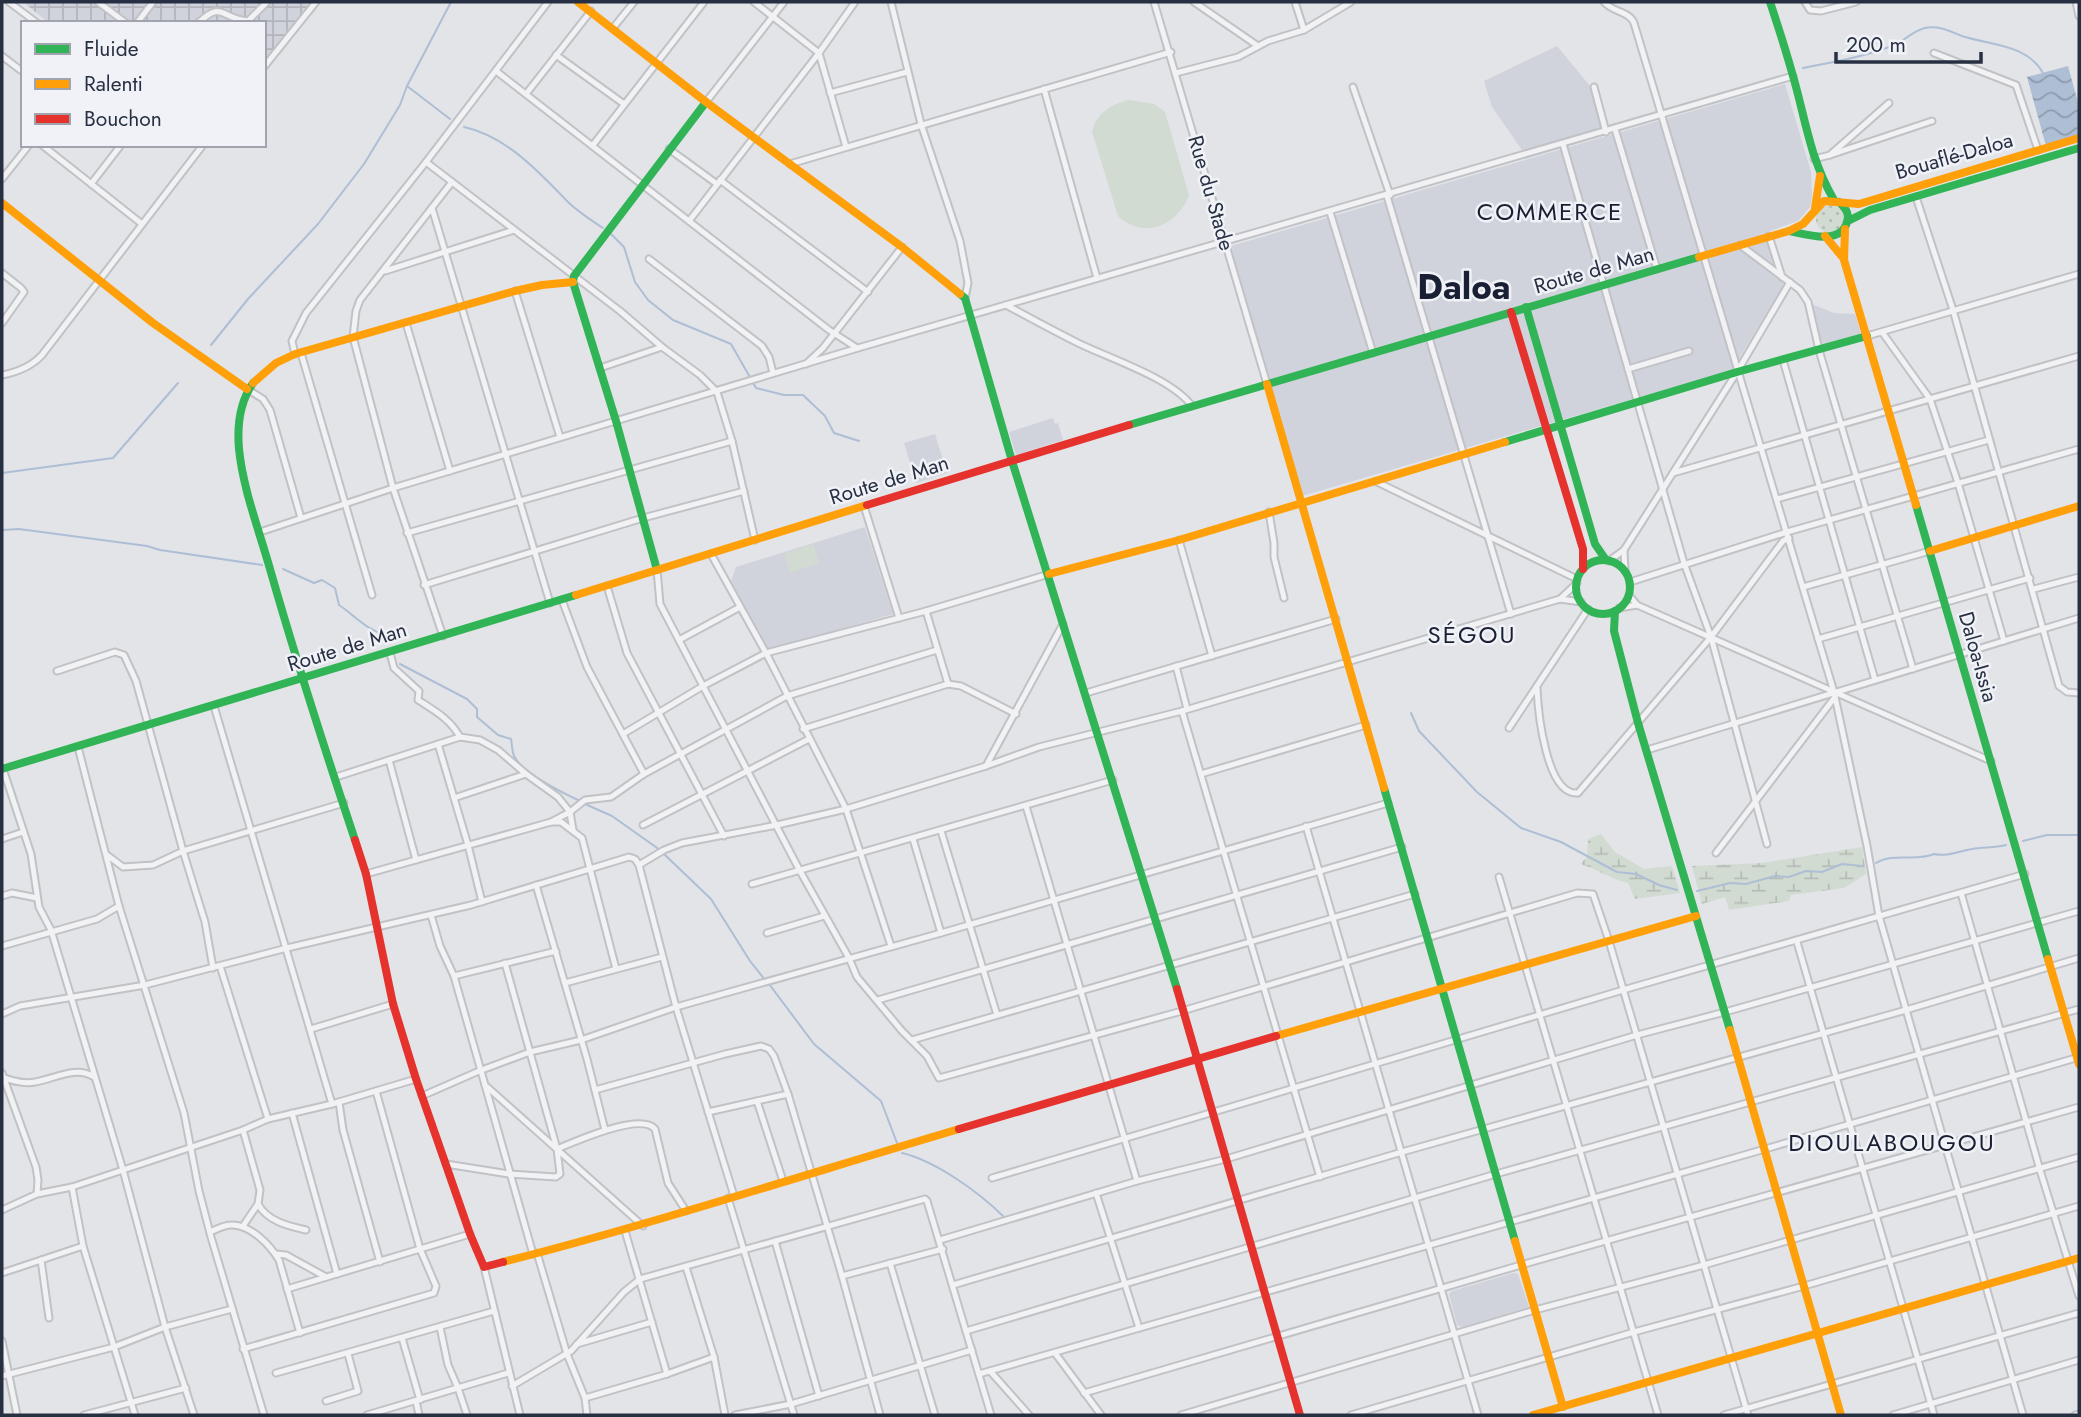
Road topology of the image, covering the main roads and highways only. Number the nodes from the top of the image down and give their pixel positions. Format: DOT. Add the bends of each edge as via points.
graph roads {
  1 [pos="578,2"];
  2 [pos="1770,2"];
  3 [pos="706,102"];
  4 [pos="2079,138"];
  5 [pos="2079,148"];
  6 [pos="2040,155"];
  7 [pos="1820,176"];
  8 [pos="1836,201"];
  9 [pos="2,203"];
  10 [pos="1814,211"];
  11 [pos="1847,225"];
  12 [pos="1789,230"];
  13 [pos="1824,235"];
  14 [pos="1844,260"];
  15 [pos="574,279"];
  16 [pos="1526,307"];
  17 [pos="1511,312"];
  18 [pos="1867,336"];
  19 [pos="1267,384"];
  20 [pos="247,389"];
  21 [pos="1560,425"];
  22 [pos="1546,429"];
  23 [pos="1012,461"];
  24 [pos="1301,503"];
  25 [pos="2079,506"];
  26 [pos="1930,551"];
  27 [pos="1607,560"];
  28 [pos="1583,569"];
  29 [pos="657,570"];
  30 [pos="1049,574"];
  31 [pos="1617,609"];
  32 [pos="1601,614"];
  33 [pos="1614,631"];
  34 [pos="302,679"];
  35 [pos="2,769"];
  36 [pos="1696,916"];
  37 [pos="1442,987"];
  38 [pos="1197,1059"];
  39 [pos="2079,1059"];
  40 [pos="2079,1258"];
  41 [pos="1817,1334"];
  42 [pos="1565,1411"];
  43 [pos="1300,1415"];
  44 [pos="1534,1415"];
  45 [pos="1841,1415"];
  1 -- 3 [label="main road"];
  2 -- 7 [label="main road"];
  3 -- 15 [label="main road"];
  3 -- 23 [label="main road" via="965,298"];
  4 -- 6 [label="main road, Bouaflé-Daloa"];
  5 -- 6 [label="main road, Bouaflé-Daloa"];
  6 -- 8 [label="main road, Bouaflé-Daloa" via="1859,204"];
  6 -- 11 [label="main road, Bouaflé-Daloa" via="1859,214"];
  7 -- 8 [label="main road"];
  7 -- 10 [label="main road"];
  8 -- 10 [label="main road" via="1824,201"];
  8 -- 11 [label="main road" via="1847,210"];
  9 -- 20 [label="main road"];
  10 -- 12 [label="main road"];
  10 -- 13 [label="main road" via="1814,227"];
  11 -- 13 [label="main road" via="1834,236"];
  11 -- 14 [label="main road"];
  12 -- 13 [label="main road"];
  12 -- 16 [label="main road, Route de Man"];
  13 -- 14 [label="main road"];
  14 -- 18 [label="main road, Daloa-Issia"];
  15 -- 20 [label="main road" via="515,291 298,353 267,367"];
  15 -- 29 [label="main road"];
  16 -- 17 [label="main road, Route de Man"];
  16 -- 21 [label="main road"];
  17 -- 19 [label="main road, Route de Man"];
  17 -- 22 [label="main road"];
  18 -- 21 [label="main road"];
  18 -- 26 [label="main road, Daloa-Issia"];
  19 -- 23 [label="main road, Route de Man"];
  19 -- 24 [label="main road"];
  20 -- 34 [label="main road" via="238,446 241,467"];
  21 -- 22 [label="main road"];
  21 -- 27 [label="main road" via="1595,544"];
  22 -- 24 [label="main road"];
  22 -- 28 [label="main road" via="1583,549"];
  23 -- 29 [label="main road, Route de Man"];
  23 -- 30 [label="main road"];
  24 -- 30 [label="main road"];
  24 -- 37 [label="main road"];
  25 -- 26 [label="main road"];
  26 -- 39 [label="main road, Daloa-Issia"];
  27 -- 28 [label="main road"];
  27 -- 31 [label="main road" via="1625,571 1630,582 1629,595"];
  28 -- 32 [label="main road" via="1577,593 1588,609"];
  29 -- 34 [label="main road, Route de Man"];
  30 -- 38 [label="main road"];
  31 -- 32 [label="main road"];
  31 -- 33 [label="main road"];
  32 -- 33 [label="main road"];
  33 -- 36 [label="main road"];
  34 -- 35 [label="main road, Route de Man"];
  34 -- 38 [label="main road" via="366,874 393,1004 416,1079 484,1267 643,1226"];
  36 -- 37 [label="main road"];
  36 -- 41 [label="main road"];
  37 -- 38 [label="main road"];
  37 -- 42 [label="main road"];
  38 -- 43 [label="main road"];
  40 -- 41 [label="main road"];
  41 -- 42 [label="main road" via="1649,1381"];
  41 -- 45 [label="main road"];
  42 -- 44 [label="main road"];
}
